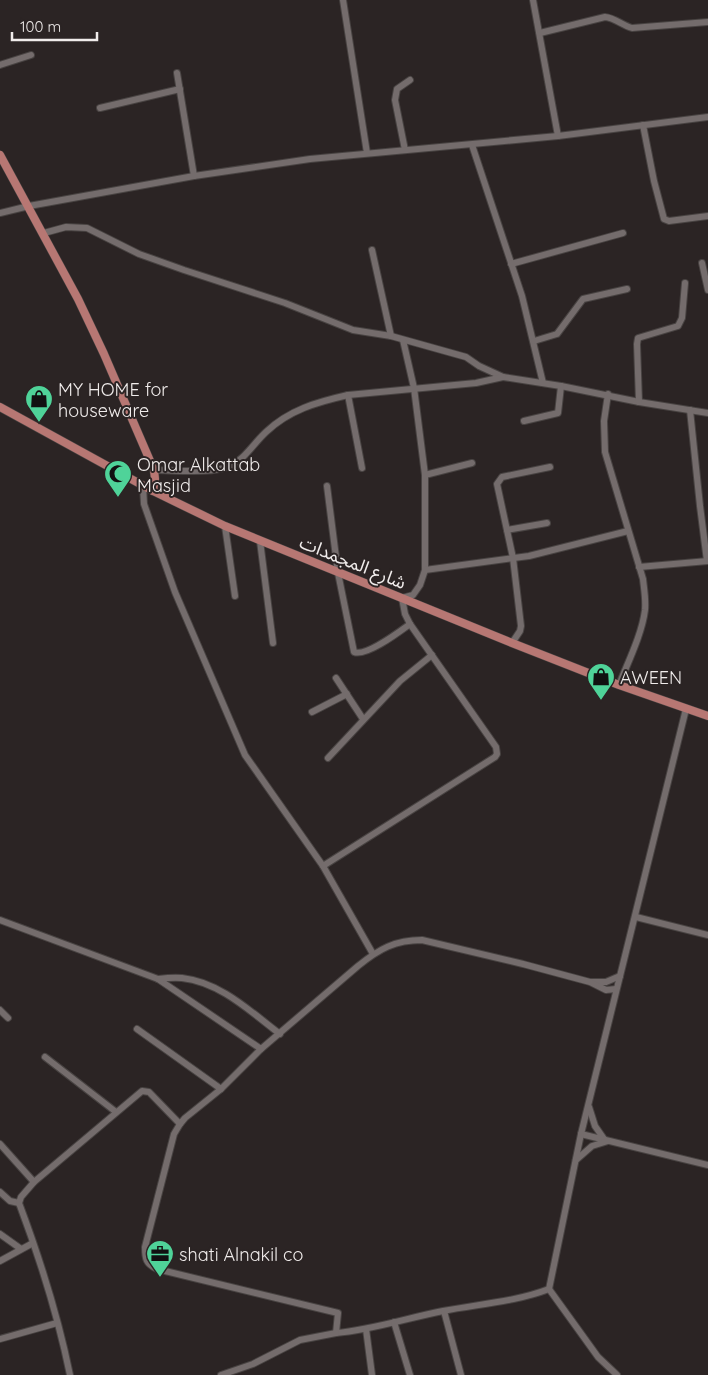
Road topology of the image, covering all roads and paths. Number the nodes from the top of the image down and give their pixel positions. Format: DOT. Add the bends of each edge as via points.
graph roads {
  1 [pos="343,0"];
  2 [pos="533,0"];
  3 [pos="708,22"];
  4 [pos="540,33"];
  5 [pos="30,55"];
  6 [pos="0,65"];
  7 [pos="177,73"];
  8 [pos="410,80"];
  9 [pos="180,89"];
  10 [pos="100,108"];
  11 [pos="708,117"];
  12 [pos="643,125"];
  13 [pos="558,136"];
  14 [pos="472,145"];
  15 [pos="405,150"];
  16 [pos="367,153"];
  17 [pos="0,155"];
  18 [pos="194,176"];
  19 [pos="29,206"];
  20 [pos="0,213"];
  21 [pos="708,216"];
  22 [pos="623,232"];
  23 [pos="44,233"];
  24 [pos="372,250"];
  25 [pos="702,263"];
  26 [pos="511,264"];
  27 [pos="685,283"];
  28 [pos="628,289"];
  29 [pos="708,290"];
  30 [pos="391,336"];
  31 [pos="403,340"];
  32 [pos="534,342"];
  33 [pos="503,377"];
  34 [pos="543,383"];
  35 [pos="561,386"];
  36 [pos="414,388"];
  37 [pos="608,394"];
  38 [pos="348,395"];
  39 [pos="639,402"];
  40 [pos="0,407"];
  41 [pos="690,410"];
  42 [pos="708,412"];
  43 [pos="524,421"];
  44 [pos="472,463"];
  45 [pos="362,468"];
  46 [pos="550,468"];
  47 [pos="154,470"];
  48 [pos="425,475"];
  49 [pos="143,486"];
  50 [pos="326,486"];
  51 [pos="153,491"];
  52 [pos="547,523"];
  53 [pos="225,526"];
  54 [pos="507,530"];
  55 [pos="628,531"];
  56 [pos="260,541"];
  57 [pos="513,558"];
  58 [pos="708,561"];
  59 [pos="639,567"];
  60 [pos="425,570"];
  61 [pos="338,572"];
  62 [pos="235,596"];
  63 [pos="402,598"];
  64 [pos="410,624"];
  65 [pos="273,642"];
  66 [pos="512,643"];
  67 [pos="432,655"];
  68 [pos="336,678"];
  69 [pos="619,685"];
  70 [pos="347,694"];
  71 [pos="686,709"];
  72 [pos="312,712"];
  73 [pos="708,716"];
  74 [pos="363,719"];
  75 [pos="328,758"];
  76 [pos="324,866"];
  77 [pos="636,917"];
  78 [pos="0,920"];
  79 [pos="708,935"];
  80 [pos="373,954"];
  81 [pos="620,976"];
  82 [pos="158,979"];
  83 [pos="590,982"];
  84 [pos="616,989"];
  85 [pos="0,1010"];
  86 [pos="8,1018"];
  87 [pos="137,1030"];
  88 [pos="280,1034"];
  89 [pos="262,1049"];
  90 [pos="45,1057"];
  91 [pos="221,1089"];
  92 [pos="588,1104"];
  93 [pos="116,1112"];
  94 [pos="180,1124"];
  95 [pos="581,1134"];
  96 [pos="606,1140"];
  97 [pos="0,1144"];
  98 [pos="575,1160"];
  99 [pos="708,1165"];
  100 [pos="34,1182"];
  101 [pos="0,1192"];
  102 [pos="19,1203"];
  103 [pos="0,1234"];
  104 [pos="33,1243"];
  105 [pos="22,1249"];
  106 [pos="0,1261"];
  107 [pos="549,1289"];
  108 [pos="444,1311"];
  109 [pos="394,1322"];
  110 [pos="58,1323"];
  111 [pos="366,1329"];
  112 [pos="336,1333"];
  113 [pos="0,1340"];
  114 [pos="70,1375"];
  115 [pos="221,1375"];
  116 [pos="372,1375"];
  117 [pos="410,1375"];
  118 [pos="459,1375"];
  119 [pos="617,1375"];
  1 -- 16 [label="street"];
  2 -- 4 [label="street"];
  3 -- 4 [label="street" via="632,28 605,17"];
  4 -- 13 [label="street"];
  5 -- 6 [label="street"];
  7 -- 9 [label="street"];
  8 -- 15 [label="street" via="397,89 395,100"];
  9 -- 10 [label="street"];
  9 -- 18 [label="street"];
  11 -- 12 [label="street"];
  12 -- 13 [label="street"];
  12 -- 21 [label="street" via="664,219"];
  13 -- 14 [label="street"];
  14 -- 15 [label="street"];
  14 -- 26 [label="street"];
  15 -- 16 [label="street"];
  16 -- 18 [label="street"];
  17 -- 19 [label="main road"];
  18 -- 19 [label="street"];
  19 -- 20 [label="street"];
  19 -- 23 [label="main road"];
  22 -- 26 [label="street"];
  23 -- 30 [label="street" via="66,227 87,228 139,254 184,270 285,303 353,330"];
  23 -- 47 [label="main road" via="100,346"];
  24 -- 30 [label="street"];
  25 -- 29 [label="street"];
  26 -- 32 [label="street"];
  27 -- 39 [label="street" via="682,318 678,326 638,338"];
  28 -- 32 [label="street" via="583,299 557,334"];
  30 -- 31 [label="street"];
  31 -- 33 [label="street" via="466,357"];
  31 -- 36 [label="street"];
  32 -- 34 [label="street"];
  33 -- 34 [label="street"];
  33 -- 36 [label="street" via="476,383"];
  34 -- 35 [label="street"];
  35 -- 37 [label="street"];
  35 -- 43 [label="street" via="558,413"];
  36 -- 38 [label="street"];
  36 -- 48 [label="street"];
  37 -- 39 [label="street"];
  37 -- 55 [label="street" via="604,421 605,452"];
  38 -- 45 [label="street"];
  38 -- 47 [label="street" via="291,413 278,421 230,467"];
  39 -- 41 [label="street"];
  40 -- 49 [label="main road, شارع المجمدات"];
  41 -- 42 [label="street"];
  41 -- 58 [label="street"];
  44 -- 48 [label="street"];
  46 -- 54 [label="street" via="499,480 497,484"];
  47 -- 51 [label="main road"];
  48 -- 60 [label="street"];
  49 -- 51 [label="main road, شارع المجمدات"];
  49 -- 76 [label="street" via="144,504 175,592 245,755"];
  50 -- 61 [label="street"];
  51 -- 53 [label="main road, شارع المجمدات"];
  52 -- 54 [label="street"];
  53 -- 56 [label="main road, شارع المجمدات"];
  53 -- 62 [label="street"];
  54 -- 57 [label="street"];
  55 -- 57 [label="street"];
  55 -- 59 [label="street"];
  56 -- 61 [label="main road, شارع المجمدات"];
  56 -- 65 [label="street"];
  57 -- 60 [label="street"];
  57 -- 66 [label="street" via="521,626"];
  58 -- 59 [label="street"];
  59 -- 69 [label="street" via="645,611"];
  60 -- 63 [label="street" via="413,595"];
  61 -- 63 [label="main road, شارع المجمدات"];
  61 -- 64 [label="street" via="354,652 360,653 378,645"];
  63 -- 64 [label="street"];
  63 -- 66 [label="main road, شارع المجمدات"];
  64 -- 67 [label="street"];
  66 -- 69 [label="main road, شارع المجمدات"];
  67 -- 74 [label="street" via="400,681"];
  67 -- 76 [label="street" via="496,746 497,754"];
  68 -- 70 [label="street"];
  69 -- 71 [label="main road, شارع المجمدات"];
  70 -- 72 [label="street"];
  70 -- 74 [label="street"];
  71 -- 73 [label="main road, شارع المجمدات"];
  71 -- 77 [label="street"];
  74 -- 75 [label="street"];
  76 -- 80 [label="street"];
  77 -- 79 [label="street"];
  77 -- 81 [label="street"];
  78 -- 82 [label="street"];
  80 -- 83 [label="street" via="393,943 422,940"];
  80 -- 88 [label="street"];
  81 -- 83 [label="street" via="606,982"];
  81 -- 84 [label="street"];
  82 -- 88 [label="street" via="182,978 209,985 237,1001"];
  82 -- 89 [label="street"];
  83 -- 84 [label="street" via="606,990"];
  84 -- 92 [label="street"];
  85 -- 86 [label="street"];
  87 -- 91 [label="street"];
  88 -- 89 [label="street"];
  89 -- 91 [label="street"];
  90 -- 93 [label="street"];
  91 -- 94 [label="street"];
  92 -- 95 [label="street"];
  92 -- 96 [label="street" via="595,1126"];
  93 -- 94 [label="street" via="146,1091"];
  93 -- 100 [label="street"];
  94 -- 112 [label="street" via="174,1134 146,1247 145,1258 149,1265 157,1270 338,1313"];
  95 -- 96 [label="street"];
  95 -- 98 [label="street"];
  96 -- 98 [label="street" via="592,1146"];
  96 -- 99 [label="street"];
  97 -- 100 [label="street"];
  98 -- 107 [label="street"];
  100 -- 102 [label="street"];
  101 -- 102 [label="street" via="10,1201"];
  102 -- 104 [label="street"];
  103 -- 105 [label="street"];
  104 -- 105 [label="street"];
  104 -- 110 [label="street"];
  105 -- 106 [label="street"];
  107 -- 108 [label="street" via="527,1297"];
  107 -- 119 [label="street" via="598,1357"];
  108 -- 109 [label="street"];
  108 -- 118 [label="street"];
  109 -- 111 [label="street"];
  109 -- 117 [label="street"];
  110 -- 113 [label="street"];
  110 -- 114 [label="street"];
  111 -- 112 [label="street"];
  111 -- 116 [label="street"];
  112 -- 115 [label="street" via="300,1340 253,1364"];
}
